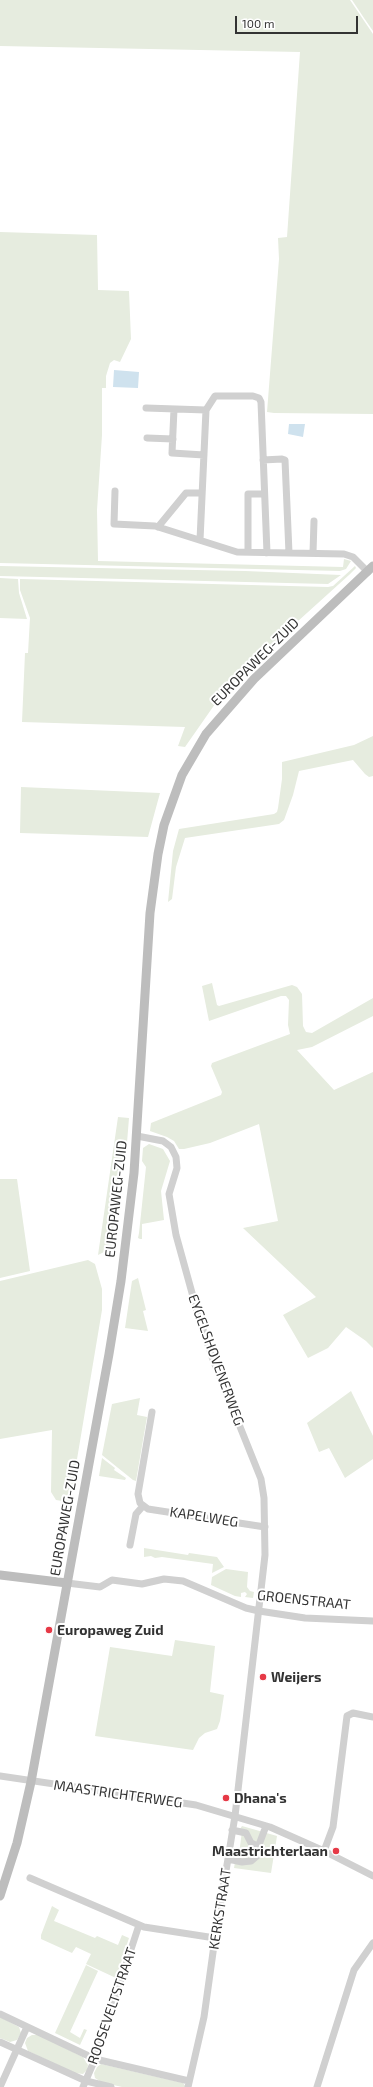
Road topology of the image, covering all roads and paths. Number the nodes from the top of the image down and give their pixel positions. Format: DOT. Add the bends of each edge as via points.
graph roads {
  1 [pos="146,408"];
  2 [pos="174,409"];
  3 [pos="206,410"];
  4 [pos="147,438"];
  5 [pos="173,439"];
  6 [pos="204,455"];
  7 [pos="263,460"];
  8 [pos="115,491"];
  9 [pos="202,493"];
  10 [pos="264,494"];
  11 [pos="314,521"];
  12 [pos="158,527"];
  13 [pos="200,540"];
  14 [pos="248,552"];
  15 [pos="267,553"];
  16 [pos="288,553"];
  17 [pos="313,553"];
  18 [pos="371,569"];
  19 [pos="137,1136"];
  20 [pos="152,1412"];
  21 [pos="142,1506"];
  22 [pos="266,1527"];
  23 [pos="130,1545"];
  24 [pos="0,1575"];
  25 [pos="67,1583"];
  26 [pos="259,1611"];
  27 [pos="373,1621"];
  28 [pos="373,1717"];
  29 [pos="0,1776"];
  30 [pos="31,1782"];
  31 [pos="235,1816"];
  32 [pos="266,1826"];
  33 [pos="232,1830"];
  34 [pos="259,1846"];
  35 [pos="324,1851"];
  36 [pos="228,1859"];
  37 [pos="373,1876"];
  38 [pos="30,1878"];
  39 [pos="0,1896"];
  40 [pos="139,1925"];
  41 [pos="214,1938"];
  42 [pos="373,1943"];
  43 [pos="0,2014"];
  44 [pos="27,2027"];
  45 [pos="0,2042"];
  46 [pos="18,2051"];
  47 [pos="95,2059"];
  48 [pos="84,2084"];
  49 [pos="189,2084"];
  50 [pos="0,2087"];
  51 [pos="111,2087"];
  52 [pos="317,2087"];
  1 -- 2 [label="street"];
  2 -- 3 [label="street"];
  2 -- 5 [label="street"];
  3 -- 6 [label="street"];
  3 -- 7 [label="street" via="215,396 259,398"];
  4 -- 5 [label="street"];
  5 -- 6 [label="street" via="172,453"];
  6 -- 9 [label="street"];
  7 -- 10 [label="street"];
  7 -- 16 [label="street" via="285,460"];
  8 -- 12 [label="street, EUROPAWEG-ZUID" via="114,524"];
  9 -- 12 [label="street" via="186,493"];
  9 -- 13 [label="street"];
  10 -- 14 [label="street" via="248,494"];
  10 -- 15 [label="street"];
  11 -- 17 [label="street"];
  12 -- 13 [label="street, EUROPAWEG-ZUID"];
  13 -- 14 [label="street, EUROPAWEG-ZUID" via="235,552"];
  14 -- 15 [label="street, EUROPAWEG-ZUID"];
  15 -- 16 [label="street, EUROPAWEG-ZUID"];
  16 -- 17 [label="street, EUROPAWEG-ZUID"];
  17 -- 18 [label="street, EUROPAWEG-ZUID" via="348,556"];
  18 -- 19 [label="street, EUROPAWEG-ZUID" via="232,701 195,750 174,795 158,854 150,913"];
  19 -- 22 [label="street, EYGELSHOVENERWEG" via="163,1142 171,1148 176,1157 177,1168 169,1194 174,1227 212,1357 261,1479"];
  19 -- 25 [label="street, EUROPAWEG-ZUID" via="121,1281"];
  20 -- 21 [label="street" via="138,1494 138,1501"];
  21 -- 22 [label="street, KAPELWEG"];
  21 -- 23 [label="street" via="136,1514"];
  22 -- 26 [label="street, EYGELSHOVENERWEG"];
  24 -- 25 [label="street, GROENSTRAAT"];
  25 -- 26 [label="street, GROENSTRAAT" via="100,1587 112,1580 142,1584 164,1579 183,1581"];
  25 -- 30 [label="street, EUROPAWEG-ZUID"];
  26 -- 27 [label="street, GROENSTRAAT" via="305,1618"];
  26 -- 31 [label="street, KERKSTRAAT"];
  28 -- 35 [label="street" via="353,1713 347,1716 333,1827"];
  29 -- 30 [label="street, MAASTRICHTERWEG"];
  30 -- 31 [label="street, MAASTRICHTERWEG" via="183,1803"];
  30 -- 39 [label="street, EUROPAWEG-ZUID" via="17,1843"];
  31 -- 32 [label="street"];
  31 -- 33 [label="street, KERKSTRAAT"];
  32 -- 34 [label="street"];
  32 -- 35 [label="street"];
  33 -- 34 [label="street" via="246,1833 251,1843"];
  33 -- 36 [label="street, KERKSTRAAT"];
  34 -- 36 [label="street" via="258,1856 251,1861"];
  35 -- 37 [label="street"];
  36 -- 41 [label="street, KERKSTRAAT"];
  38 -- 40 [label="street"];
  40 -- 41 [label="street" via="150,1929"];
  40 -- 47 [label="street, ROOSEVELTSTRAAT"];
  41 -- 49 [label="street, KERKSTRAAT" via="204,2017"];
  42 -- 52 [label="street" via="354,1970"];
  43 -- 44 [label="street"];
  44 -- 46 [label="street"];
  44 -- 47 [label="street"];
  45 -- 46 [label="street"];
  46 -- 48 [label="street"];
  46 -- 50 [label="street"];
  47 -- 48 [label="street, ROOSEVELTSTRAAT"];
  47 -- 49 [label="street"];
  48 -- 51 [label="street"];
}
